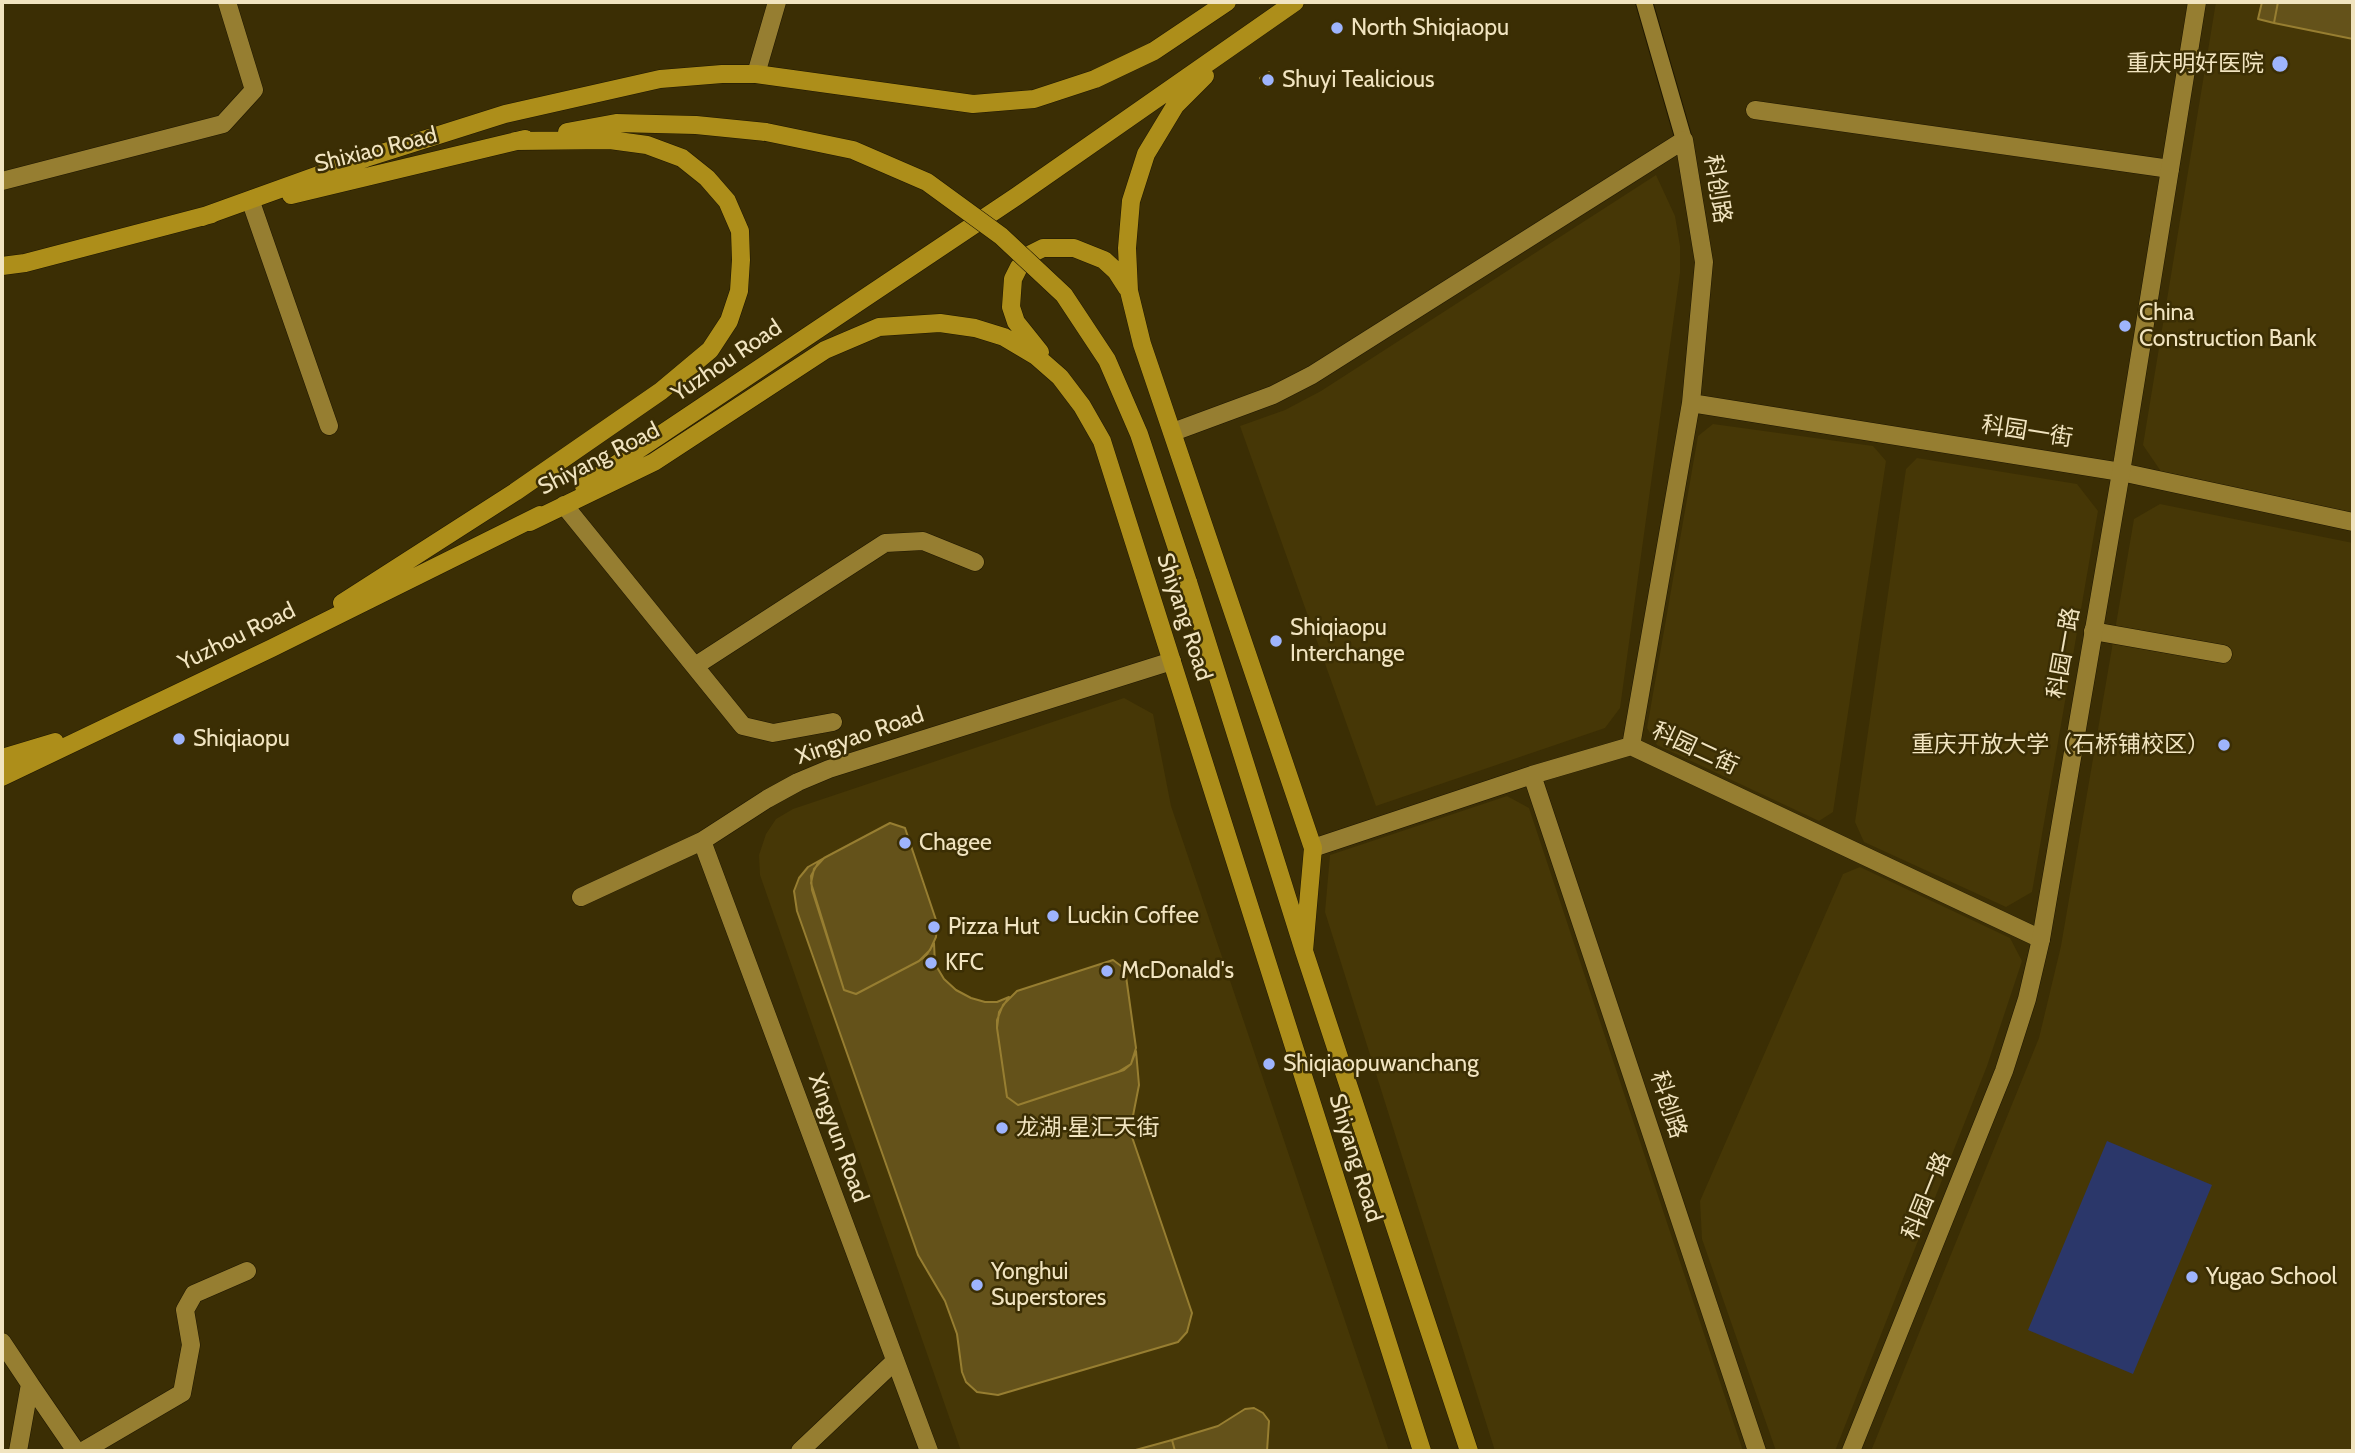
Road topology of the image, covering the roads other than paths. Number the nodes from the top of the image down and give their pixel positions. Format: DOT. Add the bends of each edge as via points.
graph roads {
  1 [pos="227,2"];
  2 [pos="777,2"];
  3 [pos="1227,2"];
  4 [pos="1295,2"];
  5 [pos="1644,2"];
  6 [pos="2197,2"];
  7 [pos="1237,43"];
  8 [pos="756,74"];
  9 [pos="1755,110"];
  10 [pos="766,132"];
  11 [pos="1684,140"];
  12 [pos="515,141"];
  13 [pos="2170,169"];
  14 [pos="2,181"];
  15 [pos="251,205"];
  16 [pos="202,217"];
  17 [pos="2,269"];
  18 [pos="1129,291"];
  19 [pos="1060,377"];
  20 [pos="1691,403"];
  21 [pos="329,426"];
  22 [pos="1173,432"];
  23 [pos="2121,472"];
  24 [pos="564,505"];
  25 [pos="530,522"];
  26 [pos="2353,522"];
  27 [pos="975,562"];
  28 [pos="2093,631"];
  29 [pos="272,648"];
  30 [pos="2222,654"];
  31 [pos="1172,661"];
  32 [pos="695,666"];
  33 [pos="833,722"];
  34 [pos="114,724"];
  35 [pos="1631,746"];
  36 [pos="2,758"];
  37 [pos="1532,775"];
  38 [pos="2,776"];
  39 [pos="702,841"];
  40 [pos="1312,848"];
  41 [pos="582,897"];
  42 [pos="2041,939"];
  43 [pos="1304,951"];
  44 [pos="247,1271"];
  45 [pos="2,1342"];
  46 [pos="895,1362"];
  47 [pos="30,1384"];
  48 [pos="18,1451"];
  49 [pos="76,1451"];
  50 [pos="83,1451"];
  51 [pos="800,1451"];
  52 [pos="929,1451"];
  53 [pos="1422,1451"];
  54 [pos="1469,1451"];
  55 [pos="1757,1451"];
  56 [pos="1851,1451"];
  1 -- 14 [label="street" via="254,90 223,124"];
  2 -- 8 [label="street"];
  3 -- 8 [label="main road" via="1154,51 1095,79 1034,99 973,104"];
  4 -- 7 [label="main road, Yuzhou Road"];
  5 -- 11 [label="street"];
  6 -- 13 [label="street, 科园一路"];
  7 -- 18 [label="main road" via="1175,106 1146,154 1131,201 1126,248"];
  7 -- 25 [label="main road, Yuzhou Road"];
  8 -- 16 [label="main road" via="660,79 505,114"];
  9 -- 13 [label="street"];
  10 -- 12 [label="main road, Shixiao Road" via="617,123"];
  10 -- 43 [label="main road, Shiyang Road, bridge" via="853,150 926,182 1001,236 1064,295 1107,360 1134,421 1188,582"];
  11 -- 20 [label="street, 科创路" via="1704,262"];
  11 -- 22 [label="street, 科创路" via="1312,375 1273,395"];
  12 -- 15 [label="main road, Shixiao Road"];
  12 -- 29 [label="main road" via="610,140 647,145 682,158 707,178 727,201 740,232 739,291 729,321 710,350 661,391"];
  13 -- 23 [label="street, 科园一路"];
  15 -- 16 [label="main road, Shixiao Road"];
  15 -- 21 [label="street"];
  16 -- 17 [label="main road, Shixiao Road"];
  18 -- 19 [label="main road" via="1104,260 1074,248 1043,248 1019,267 1010,295 1014,315"];
  18 -- 22 [label="main road"];
  19 -- 24 [label="main road, Shiyang Road" via="1004,337 975,328 940,323 879,327 825,350 654,462"];
  19 -- 31 [label="main road, Shiyang Road" via="1102,440"];
  20 -- 23 [label="street, 科园一街"];
  20 -- 35 [label="street, 科创路"];
  22 -- 40 [label="main road"];
  23 -- 26 [label="street, 科园一街"];
  23 -- 28 [label="street, 科园一路"];
  24 -- 25 [label="main road, Shiyang Road"];
  24 -- 32 [label="street"];
  25 -- 29 [label="main road, Yuzhou Road"];
  27 -- 32 [label="street" via="923,541 885,543"];
  28 -- 30 [label="street"];
  28 -- 42 [label="street, 科园一路"];
  29 -- 34 [label="main road, Yuzhou Road"];
  31 -- 39 [label="street, Xingyao Road" via="829,769 767,799"];
  31 -- 53 [label="main road, Shiyang Road"];
  32 -- 33 [label="street" via="743,726 773,733"];
  34 -- 36 [label="main road"];
  34 -- 38 [label="main road, Yuzhou Road"];
  35 -- 37 [label="street, 科园二街"];
  35 -- 42 [label="street, 科园二街"];
  37 -- 40 [label="street, 科园二街"];
  37 -- 55 [label="street, 科创路"];
  39 -- 41 [label="street, Xingyao Road"];
  39 -- 46 [label="street, Xingyun Road"];
  40 -- 43 [label="main road"];
  42 -- 56 [label="street, 科园一路" via="2004,1071"];
  43 -- 54 [label="main road, Shiyang Road"];
  44 -- 50 [label="street" via="194,1294 185,1310 191,1345 182,1394"];
  45 -- 47 [label="street"];
  46 -- 51 [label="street"];
  46 -- 52 [label="street, Xingyun Road"];
  47 -- 48 [label="street"];
  47 -- 49 [label="street"];
}
